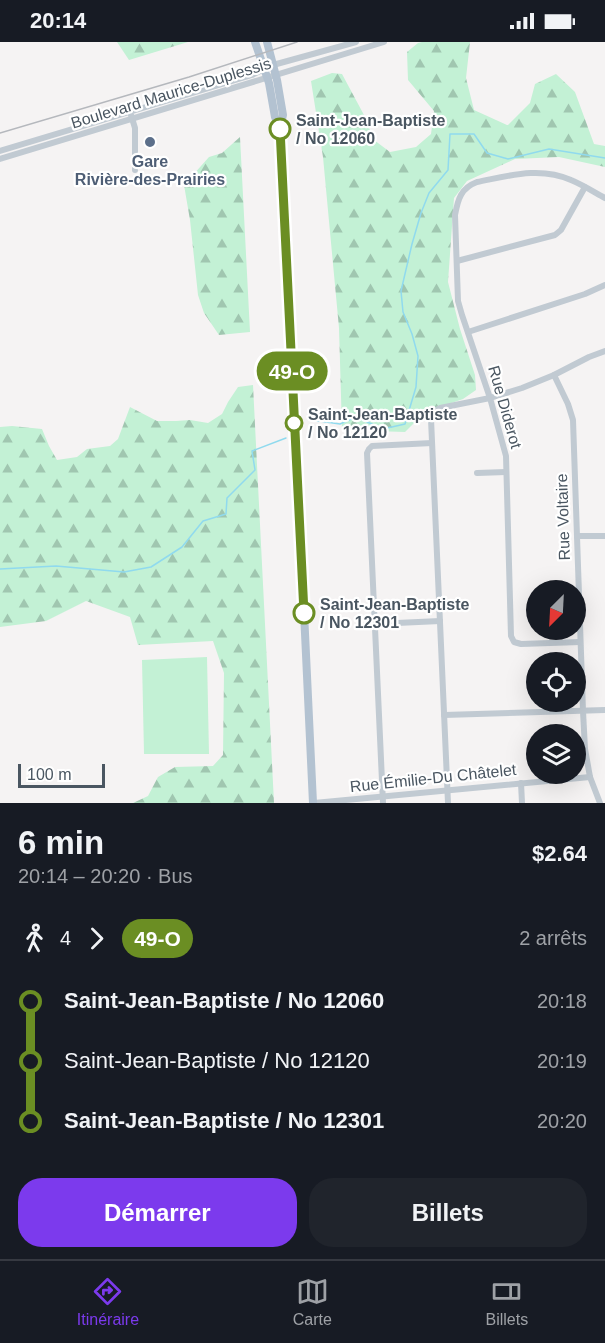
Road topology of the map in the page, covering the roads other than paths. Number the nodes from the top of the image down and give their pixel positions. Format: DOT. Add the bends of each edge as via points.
graph roads {
  1 [pos="255,42"];
  2 [pos="267,42"];
  3 [pos="356,42"];
  4 [pos="384,42"];
  5 [pos="273,65"];
  6 [pos="264,69"];
  7 [pos="271,76"];
  8 [pos="130,111"];
  9 [pos="132,119"];
  10 [pos="0,151"];
  11 [pos="0,159"];
  12 [pos="135,170"];
  13 [pos="585,187"];
  14 [pos="605,198"];
  15 [pos="457,261"];
  16 [pos="605,285"];
  17 [pos="468,332"];
  18 [pos="605,351"];
  19 [pos="554,375"];
  20 [pos="490,398"];
  21 [pos="432,443"];
  22 [pos="506,472"];
  23 [pos="477,473"];
  24 [pos="577,536"];
  25 [pos="605,536"];
  26 [pos="440,621"];
  27 [pos="375,624"];
  28 [pos="580,642"];
  29 [pos="580,652"];
  30 [pos="605,710"];
  31 [pos="586,711"];
  32 [pos="548,712"];
  33 [pos="583,712"];
  34 [pos="444,715"];
  35 [pos="590,777"];
  36 [pos="521,783"];
  37 [pos="447,790"];
  38 [pos="383,800"];
  39 [pos="314,803"];
  40 [pos="448,803"];
  41 [pos="522,803"];
  42 [pos="600,803"];
  1 -- 6 [label="main road"];
  2 -- 5 [label="main road"];
  3 -- 5 [label="street, Boulevard Maurice-Duplessis"];
  4 -- 7 [label="street, Boulevard Maurice-Duplessis"];
  5 -- 6 [label="street, Boulevard Maurice-Duplessis"];
  5 -- 7 [label="main road"];
  6 -- 7 [label="main road"];
  6 -- 8 [label="street, Boulevard Maurice-Duplessis"];
  7 -- 9 [label="street, Boulevard Maurice-Duplessis"];
  7 -- 39 [label="main road" via="283,115 280,129"];
  8 -- 9 [label="street"];
  8 -- 10 [label="street, Boulevard Maurice-Duplessis"];
  9 -- 11 [label="street, Boulevard Maurice-Duplessis"];
  9 -- 12 [label="street"];
  13 -- 14 [label="street"];
  13 -- 15 [label="street" via="555,235"];
  13 -- 15 [label="street, Rue Diderot" via="548,173 477,182 465,189 458,201"];
  15 -- 17 [label="street, Rue Diderot" via="459,301"];
  16 -- 17 [label="street"];
  17 -- 20 [label="street, Rue Diderot"];
  18 -- 19 [label="street"];
  19 -- 20 [label="street"];
  19 -- 24 [label="street, Rue Voltaire" via="573,420"];
  20 -- 21 [label="street" via="434,412"];
  20 -- 22 [label="street, Rue Diderot" via="506,456"];
  21 -- 26 [label="street"];
  21 -- 27 [label="street" via="372,446 367,453"];
  22 -- 23 [label="street"];
  22 -- 28 [label="street, Rue Diderot" via="512,639 521,645"];
  24 -- 25 [label="street"];
  24 -- 28 [label="street, Rue Voltaire"];
  26 -- 27 [label="street"];
  26 -- 34 [label="street"];
  27 -- 38 [label="street"];
  28 -- 29 [label="street, Rue Voltaire"];
  30 -- 31 [label="street"];
  32 -- 34 [label="street"];
  33 -- 35 [label="street, Rue Voltaire"];
  34 -- 37 [label="street"];
  35 -- 36 [label="street, Rue Émilie-Du Châtelet"];
  35 -- 42 [label="street, Rue Voltaire"];
  36 -- 37 [label="street, Rue Émilie-Du Châtelet"];
  36 -- 41 [label="street"];
  37 -- 38 [label="street, Rue Émilie-Du Châtelet"];
  37 -- 40 [label="street"];
  38 -- 39 [label="street, Rue Émilie-Du Châtelet"];
}
